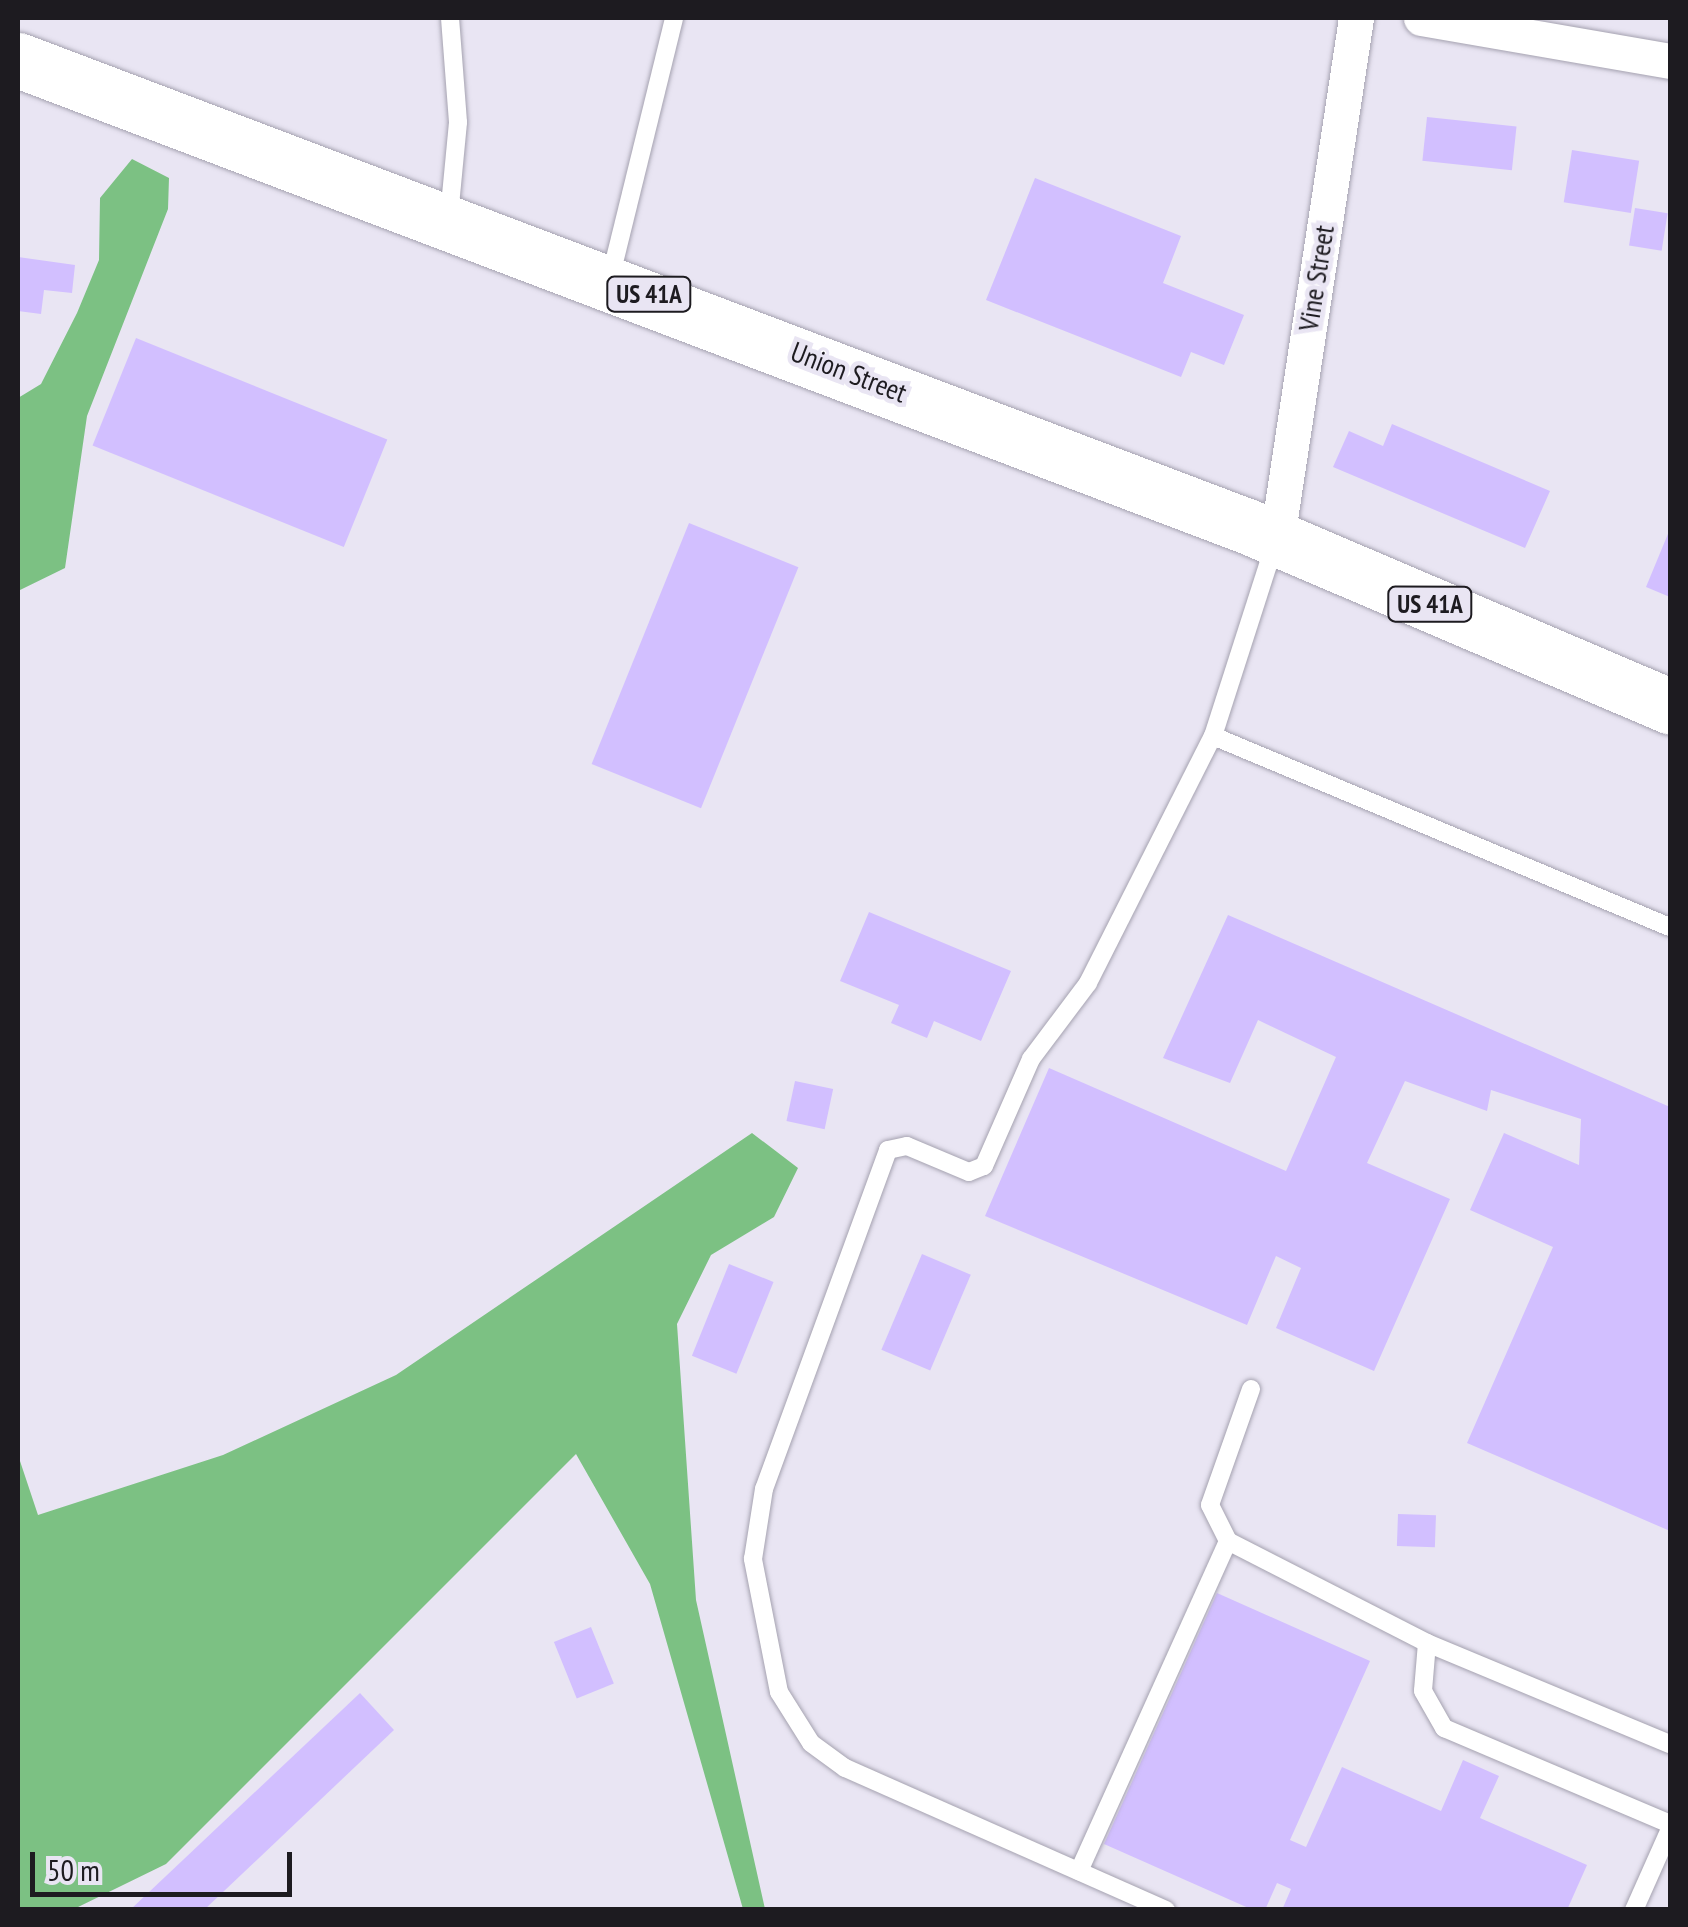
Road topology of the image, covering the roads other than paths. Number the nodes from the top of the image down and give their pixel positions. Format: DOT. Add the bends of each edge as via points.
graph roads {
  1 [pos="450,18"];
  2 [pos="674,18"];
  3 [pos="1356,18"];
  4 [pos="1421,18"];
  5 [pos="18,60"];
  6 [pos="1670,61"];
  7 [pos="450,217"];
  8 [pos="610,279"];
  9 [pos="1277,538"];
  10 [pos="1670,706"];
  11 [pos="1213,736"];
  12 [pos="1670,928"];
  13 [pos="1251,1389"];
  14 [pos="1228,1540"];
  15 [pos="1427,1643"];
  16 [pos="1670,1744"];
  17 [pos="1670,1826"];
  18 [pos="1079,1871"];
  19 [pos="1166,1910"];
  20 [pos="1634,1910"];
  1 -- 7 [label="lane" via="458,122"];
  2 -- 8 [label="lane"];
  3 -- 9 [label="street, Vine Street"];
  4 -- 6 [label="street"];
  5 -- 7 [label="main road, Union Street / US 41A"];
  7 -- 8 [label="main road, Union Street / US 41A"];
  8 -- 9 [label="main road, Union Street / US 41A"];
  9 -- 10 [label="main road, Union Street / US 41A"];
  9 -- 11 [label="lane"];
  11 -- 12 [label="lane"];
  11 -- 18 [label="lane" via="1088,984 1030,1059 984,1166 969,1172 907,1146 888,1150 764,1489 753,1559 779,1692 810,1743 846,1768"];
  13 -- 14 [label="lane" via="1210,1505"];
  14 -- 15 [label="lane"];
  14 -- 18 [label="lane"];
  15 -- 16 [label="lane"];
  15 -- 17 [label="lane" via="1423,1691 1444,1728"];
  17 -- 20 [label="lane"];
  18 -- 19 [label="lane"];
}
